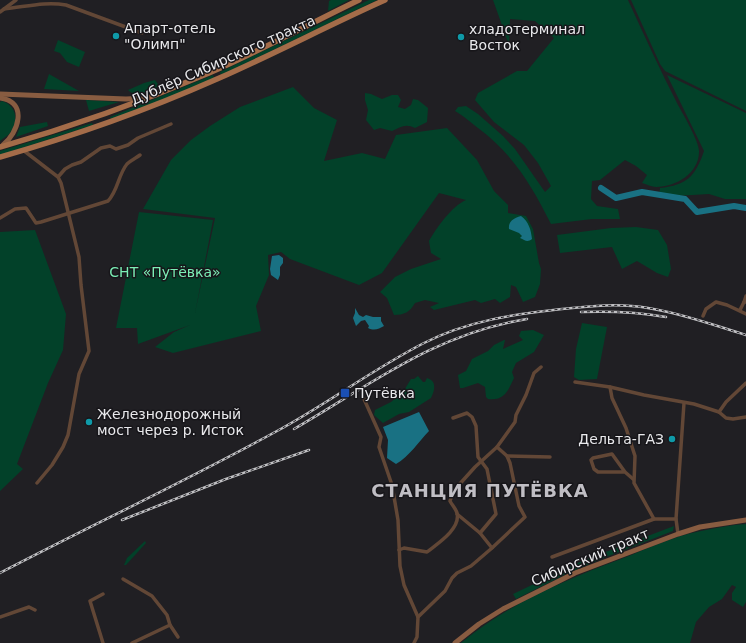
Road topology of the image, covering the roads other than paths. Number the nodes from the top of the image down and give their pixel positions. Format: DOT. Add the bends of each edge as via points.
graph roads {
  1 [pos="16,0"];
  2 [pos="359,0"];
  3 [pos="385,0"];
  4 [pos="4,9"];
  5 [pos="0,12"];
  6 [pos="142,33"];
  7 [pos="0,94"];
  8 [pos="0,98"];
  9 [pos="149,98"];
  10 [pos="172,124"];
  11 [pos="0,147"];
  12 [pos="23,150"];
  13 [pos="140,155"];
  14 [pos="0,157"];
  15 [pos="57,176"];
  16 [pos="68,213"];
  17 [pos="0,218"];
  18 [pos="746,296"];
  19 [pos="745,302"];
  20 [pos="740,310"];
  21 [pos="746,314"];
  22 [pos="703,316"];
  23 [pos="541,367"];
  24 [pos="575,382"];
  25 [pos="746,383"];
  26 [pos="610,387"];
  27 [pos="364,399"];
  28 [pos="684,403"];
  29 [pos="719,412"];
  30 [pos="746,417"];
  31 [pos="453,418"];
  32 [pos="497,447"];
  33 [pos="507,456"];
  34 [pos="550,457"];
  35 [pos="481,462"];
  36 [pos="625,472"];
  37 [pos="634,479"];
  38 [pos="38,483"];
  39 [pos="457,514"];
  40 [pos="654,519"];
  41 [pos="676,519"];
  42 [pos="746,520"];
  43 [pos="480,533"];
  44 [pos="678,534"];
  45 [pos="492,548"];
  46 [pos="399,550"];
  47 [pos="552,557"];
  48 [pos="123,579"];
  49 [pos="103,594"];
  50 [pos="35,610"];
  51 [pos="0,617"];
  52 [pos="418,618"];
  53 [pos="170,625"];
  54 [pos="178,637"];
  55 [pos="103,643"];
  56 [pos="132,643"];
  57 [pos="414,643"];
  58 [pos="455,643"];
  1 -- 4 [label="street"];
  2 -- 9 [label="main road, Дублёр Сибирского тракта" via="210,72"];
  3 -- 12 [label="main road, Дублёр Сибирского тракта" via="217,79 153,106"];
  4 -- 5 [label="street"];
  4 -- 6 [label="street" via="55,3"];
  7 -- 9 [label="main road"];
  8 -- 11 [label="main road" via="13,103 18,119 12,136"];
  9 -- 11 [label="main road, Дублёр Сибирского тракта" via="71,126"];
  10 -- 15 [label="street" via="146,134 128,145 116,149 110,146 101,148"];
  12 -- 14 [label="main road, Дублёр Сибирского тракта"];
  12 -- 15 [label="street"];
  13 -- 16 [label="street" via="128,164 108,201"];
  15 -- 16 [label="street"];
  16 -- 17 [label="street" via="36,223 26,208 15,209"];
  16 -- 38 [label="street" via="79,257 89,350 79,374 68,436 52,465"];
  18 -- 19 [label="street"];
  19 -- 20 [label="street"];
  20 -- 21 [label="street"];
  20 -- 22 [label="street" via="716,302 706,309"];
  23 -- 32 [label="street" via="534,373 515,422"];
  24 -- 26 [label="street"];
  25 -- 29 [label="street"];
  26 -- 28 [label="street"];
  26 -- 37 [label="street" via="635,456"];
  27 -- 46 [label="street" via="381,437 379,447 392,485 398,520"];
  28 -- 29 [label="street"];
  28 -- 41 [label="street"];
  29 -- 30 [label="street" via="726,418"];
  31 -- 35 [label="street" via="467,413 472,417 476,426 478,457"];
  32 -- 33 [label="street"];
  32 -- 35 [label="street"];
  33 -- 34 [label="street"];
  33 -- 45 [label="street" via="519,506 525,517"];
  35 -- 39 [label="street" via="452,495 450,501"];
  35 -- 43 [label="street" via="487,469 496,514"];
  36 -- 36 [label="street" via="597,472 591,460 612,454"];
  36 -- 37 [label="street"];
  37 -- 40 [label="street"];
  39 -- 43 [label="street"];
  39 -- 46 [label="street" via="455,525 448,535 427,552 404,548"];
  40 -- 41 [label="street"];
  40 -- 47 [label="street"];
  41 -- 44 [label="street"];
  42 -- 44 [label="main road, Сибирский тракт" via="700,527"];
  43 -- 45 [label="street"];
  44 -- 58 [label="main road, Сибирский тракт" via="568,576 503,608"];
  45 -- 52 [label="street" via="452,578 445,591"];
  46 -- 52 [label="street" via="404,585"];
  48 -- 53 [label="street" via="152,596 167,615"];
  49 -- 55 [label="street" via="90,601"];
  50 -- 51 [label="street" via="29,608"];
  52 -- 57 [label="street"];
  53 -- 54 [label="street"];
  53 -- 56 [label="street"];
}
